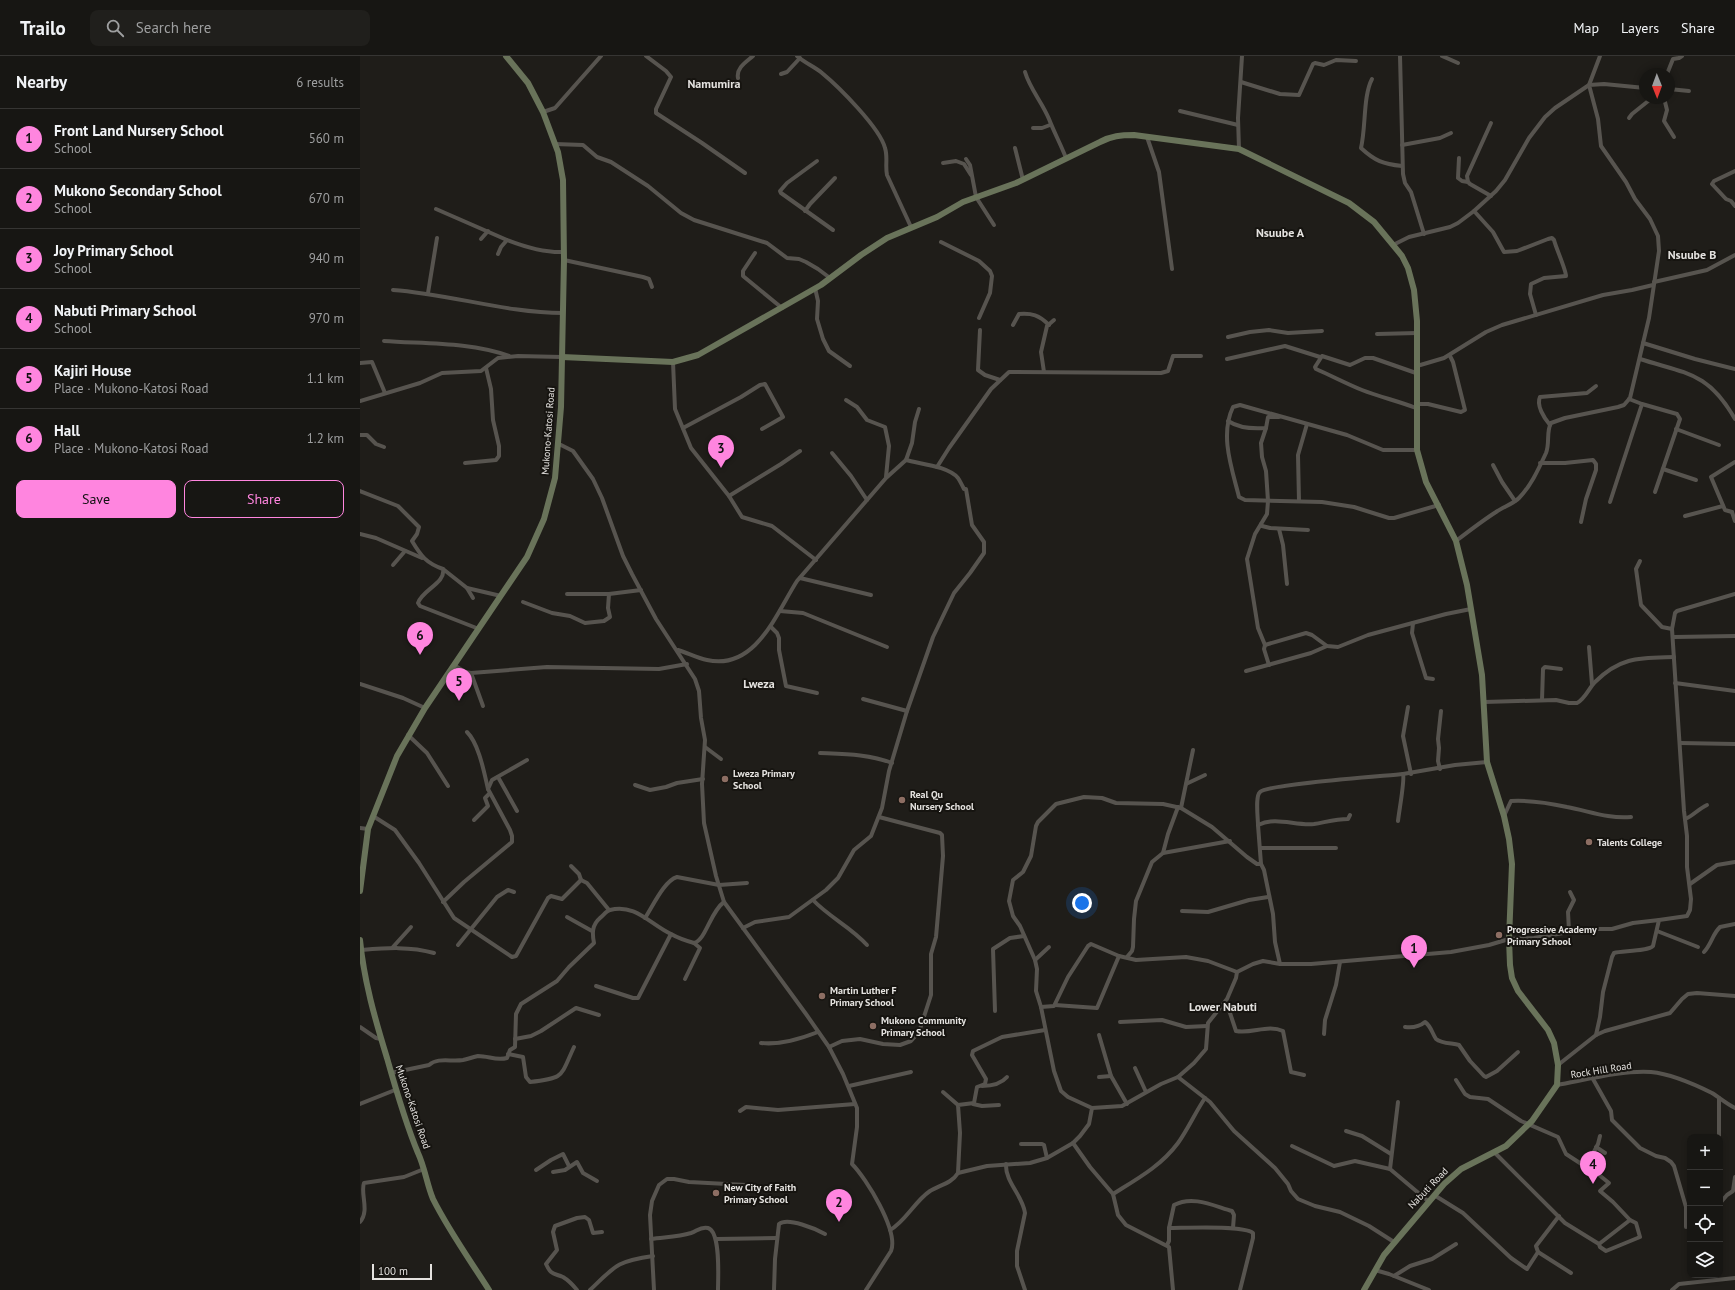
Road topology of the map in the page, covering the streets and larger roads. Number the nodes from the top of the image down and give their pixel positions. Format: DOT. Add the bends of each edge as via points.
graph roads {
  1 [pos="506,56"];
  2 [pos="601,56"];
  3 [pos="646,56"];
  4 [pos="753,56"];
  5 [pos="1242,56"];
  6 [pos="1400,56"];
  7 [pos="1442,56"];
  8 [pos="1600,56"];
  9 [pos="1682,56"];
  10 [pos="798,57"];
  11 [pos="1356,60"];
  12 [pos="1458,63"];
  13 [pos="1669,68"];
  14 [pos="1025,72"];
  15 [pos="781,74"];
  16 [pos="738,78"];
  17 [pos="1372,79"];
  18 [pos="1241,82"];
  19 [pos="1589,85"];
  20 [pos="1639,87"];
  21 [pos="1675,90"];
  22 [pos="1689,91"];
  23 [pos="1644,104"];
  24 [pos="1666,104"];
  25 [pos="1180,111"];
  26 [pos="543,112"];
  27 [pos="1629,118"];
  28 [pos="1491,123"];
  29 [pos="1050,125"];
  30 [pos="1238,125"];
  31 [pos="1033,128"];
  32 [pos="1451,133"];
  33 [pos="1147,137"];
  34 [pos="1674,137"];
  35 [pos="555,144"];
  36 [pos="1402,145"];
  37 [pos="1015,148"];
  38 [pos="1239,149"];
  39 [pos="1066,158"];
  40 [pos="1459,158"];
  41 [pos="966,159"];
  42 [pos="817,160"];
  43 [pos="943,163"];
  44 [pos="1402,166"];
  45 [pos="1735,171"];
  46 [pos="745,173"];
  47 [pos="971,175"];
  48 [pos="835,178"];
  49 [pos="1023,180"];
  50 [pos="1468,182"];
  51 [pos="1491,196"];
  52 [pos="976,197"];
  53 [pos="1735,206"];
  54 [pos="436,209"];
  55 [pos="805,211"];
  56 [pos="1474,212"];
  57 [pos="994,224"];
  58 [pos="911,227"];
  59 [pos="833,230"];
  60 [pos="488,231"];
  61 [pos="1424,234"];
  62 [pos="437,238"];
  63 [pos="481,239"];
  64 [pos="507,240"];
  65 [pos="941,242"];
  66 [pos="1393,245"];
  67 [pos="564,252"];
  68 [pos="755,253"];
  69 [pos="498,254"];
  70 [pos="1735,255"];
  71 [pos="564,260"];
  72 [pos="1172,270"];
  73 [pos="830,278"];
  74 [pos="1654,283"];
  75 [pos="652,287"];
  76 [pos="815,288"];
  77 [pos="393,290"];
  78 [pos="428,293"];
  79 [pos="782,308"];
  80 [pos="563,313"];
  81 [pos="1536,315"];
  82 [pos="979,318"];
  83 [pos="1054,320"];
  84 [pos="1013,325"];
  85 [pos="1049,325"];
  86 [pos="980,330"];
  87 [pos="1322,331"];
  88 [pos="1417,333"];
  89 [pos="1377,334"];
  90 [pos="1228,337"];
  91 [pos="384,341"];
  92 [pos="1644,343"];
  93 [pos="1201,356"];
  94 [pos="1450,356"];
  95 [pos="512,357"];
  96 [pos="562,357"];
  97 [pos="1320,357"];
  98 [pos="1227,359"];
  99 [pos="1640,359"];
  100 [pos="673,362"];
  101 [pos="360,363"];
  102 [pos="850,366"];
  103 [pos="1417,366"];
  104 [pos="486,368"];
  105 [pos="1735,369"];
  106 [pos="1044,372"];
  107 [pos="1416,373"];
  108 [pos="1000,380"];
  109 [pos="1596,386"];
  110 [pos="385,393"];
  111 [pos="1629,399"];
  112 [pos="846,400"];
  113 [pos="360,401"];
  114 [pos="1642,404"];
  115 [pos="1416,406"];
  116 [pos="919,409"];
  117 [pos="1287,418"];
  118 [pos="1735,419"];
  119 [pos="1228,421"];
  120 [pos="1306,424"];
  121 [pos="1550,425"];
  122 [pos="683,428"];
  123 [pos="1266,428"];
  124 [pos="762,429"];
  125 [pos="1676,429"];
  126 [pos="360,435"];
  127 [pos="559,444"];
  128 [pos="1719,445"];
  129 [pos="384,447"];
  130 [pos="1417,450"];
  131 [pos="800,451"];
  132 [pos="832,453"];
  133 [pos="906,460"];
  134 [pos="1735,462"];
  135 [pos="465,463"];
  136 [pos="1540,463"];
  137 [pos="1493,465"];
  138 [pos="937,467"];
  139 [pos="1663,469"];
  140 [pos="886,478"];
  141 [pos="1696,480"];
  142 [pos="360,491"];
  143 [pos="1655,492"];
  144 [pos="728,496"];
  145 [pos="867,500"];
  146 [pos="1268,501"];
  147 [pos="1299,501"];
  148 [pos="1515,501"];
  149 [pos="1610,502"];
  150 [pos="1439,505"];
  151 [pos="1723,506"];
  152 [pos="1735,508"];
  153 [pos="1732,512"];
  154 [pos="1685,516"];
  155 [pos="1735,521"];
  156 [pos="1581,522"];
  157 [pos="1261,524"];
  158 [pos="1279,529"];
  159 [pos="1308,530"];
  160 [pos="360,534"];
  161 [pos="1456,541"];
  162 [pos="405,551"];
  163 [pos="424,560"];
  164 [pos="816,560"];
  165 [pos="1640,561"];
  166 [pos="393,565"];
  167 [pos="443,569"];
  168 [pos="800,578"];
  169 [pos="1287,584"];
  170 [pos="467,588"];
  171 [pos="641,590"];
  172 [pos="567,594"];
  173 [pos="609,594"];
  174 [pos="1735,594"];
  175 [pos="871,595"];
  176 [pos="501,596"];
  177 [pos="473,598"];
  178 [pos="523,602"];
  179 [pos="1471,609"];
  180 [pos="780,612"];
  181 [pos="1413,623"];
  182 [pos="771,627"];
  183 [pos="479,629"];
  184 [pos="1672,630"];
  185 [pos="1735,636"];
  186 [pos="1674,637"];
  187 [pos="1265,645"];
  188 [pos="1327,646"];
  189 [pos="887,647"];
  190 [pos="1590,647"];
  191 [pos="678,650"];
  192 [pos="1674,656"];
  193 [pos="687,664"];
  194 [pos="454,665"];
  195 [pos="1269,665"];
  196 [pos="1561,669"];
  197 [pos="1246,671"];
  198 [pos="470,673"];
  199 [pos="1433,679"];
  200 [pos="1676,683"];
  201 [pos="360,684"];
  202 [pos="1592,684"];
  203 [pos="1735,691"];
  204 [pos="817,693"];
  205 [pos="863,699"];
  206 [pos="1542,700"];
  207 [pos="1484,702"];
  208 [pos="483,706"];
  209 [pos="1408,707"];
  210 [pos="425,708"];
  211 [pos="1442,711"];
  212 [pos="907,712"];
  213 [pos="467,732"];
  214 [pos="408,735"];
  215 [pos="1680,743"];
  216 [pos="1735,744"];
  217 [pos="705,747"];
  218 [pos="1193,750"];
  219 [pos="820,753"];
  220 [pos="721,759"];
  221 [pos="527,760"];
  222 [pos="1487,762"];
  223 [pos="892,763"];
  224 [pos="1440,768"];
  225 [pos="1403,774"];
  226 [pos="1411,774"];
  227 [pos="1205,775"];
  228 [pos="498,777"];
  229 [pos="703,779"];
  230 [pos="1186,784"];
  231 [pos="636,785"];
  232 [pos="448,786"];
  233 [pos="488,791"];
  234 [pos="1707,805"];
  235 [pos="1179,807"];
  236 [pos="517,811"];
  237 [pos="1350,815"];
  238 [pos="373,816"];
  239 [pos="1504,816"];
  240 [pos="879,817"];
  241 [pos="1631,817"];
  242 [pos="474,820"];
  243 [pos="1685,820"];
  244 [pos="1398,821"];
  245 [pos="1258,825"];
  246 [pos="360,828"];
  247 [pos="368,829"];
  248 [pos="1230,841"];
  249 [pos="1261,848"];
  250 [pos="1336,848"];
  251 [pos="1163,853"];
  252 [pos="1735,862"];
  253 [pos="1261,864"];
  254 [pos="571,866"];
  255 [pos="581,880"];
  256 [pos="747,882"];
  257 [pos="1690,884"];
  258 [pos="719,885"];
  259 [pos="360,891"];
  260 [pos="514,892"];
  261 [pos="1570,892"];
  262 [pos="1268,897"];
  263 [pos="813,900"];
  264 [pos="443,902"];
  265 [pos="724,902"];
  266 [pos="609,910"];
  267 [pos="1182,911"];
  268 [pos="567,917"];
  269 [pos="645,918"];
  270 [pos="1659,920"];
  271 [pos="1735,924"];
  272 [pos="411,927"];
  273 [pos="742,928"];
  274 [pos="472,930"];
  275 [pos="592,931"];
  276 [pos="1569,931"];
  277 [pos="1657,931"];
  278 [pos="671,934"];
  279 [pos="1024,936"];
  280 [pos="1509,939"];
  281 [pos="360,940"];
  282 [pos="694,943"];
  283 [pos="458,945"];
  284 [pos="867,945"];
  285 [pos="393,947"];
  286 [pos="1049,947"];
  287 [pos="1698,947"];
  288 [pos="361,950"];
  289 [pos="1704,952"];
  290 [pos="434,954"];
  291 [pos="1120,956"];
  292 [pos="1127,957"];
  293 [pos="1036,960"];
  294 [pos="1340,962"];
  295 [pos="1280,964"];
  296 [pos="1237,972"];
  297 [pos="685,979"];
  298 [pos="596,986"];
  299 [pos="1735,996"];
  300 [pos="1226,1001"];
  301 [pos="1055,1005"];
  302 [pos="1041,1007"];
  303 [pos="995,1011"];
  304 [pos="599,1015"];
  305 [pos="1120,1022"];
  306 [pos="1207,1026"];
  307 [pos="360,1027"];
  308 [pos="1405,1027"];
  309 [pos="1045,1030"];
  310 [pos="818,1032"];
  311 [pos="1324,1034"];
  312 [pos="1099,1035"];
  313 [pos="1596,1035"];
  314 [pos="381,1039"];
  315 [pos="515,1039"];
  316 [pos="761,1043"];
  317 [pos="574,1047"];
  318 [pos="829,1047"];
  319 [pos="1518,1052"];
  320 [pos="508,1054"];
  321 [pos="1558,1065"];
  322 [pos="1135,1068"];
  323 [pos="911,1072"];
  324 [pos="391,1073"];
  325 [pos="1304,1075"];
  326 [pos="1111,1076"];
  327 [pos="1007,1077"];
  328 [pos="1099,1077"];
  329 [pos="1178,1077"];
  330 [pos="1593,1079"];
  331 [pos="1456,1080"];
  332 [pos="1557,1085"];
  333 [pos="849,1086"];
  334 [pos="977,1086"];
  335 [pos="396,1090"];
  336 [pos="943,1092"];
  337 [pos="1146,1092"];
  338 [pos="1205,1098"];
  339 [pos="1719,1098"];
  340 [pos="1398,1102"];
  341 [pos="360,1104"];
  342 [pos="856,1104"];
  343 [pos="973,1104"];
  344 [pos="1127,1104"];
  345 [pos="958,1105"];
  346 [pos="999,1105"];
  347 [pos="1092,1108"];
  348 [pos="1735,1108"];
  349 [pos="740,1111"];
  350 [pos="1528,1124"];
  351 [pos="1346,1131"];
  352 [pos="1720,1134"];
  353 [pos="1600,1136"];
  354 [pos="1073,1143"];
  355 [pos="1020,1144"];
  356 [pos="1292,1146"];
  357 [pos="1596,1147"];
  358 [pos="1496,1153"];
  359 [pos="1605,1153"];
  360 [pos="1391,1154"];
  361 [pos="1047,1158"];
  362 [pos="1006,1164"];
  363 [pos="569,1166"];
  364 [pos="1586,1166"];
  365 [pos="424,1169"];
  366 [pos="1390,1169"];
  367 [pos="536,1170"];
  368 [pos="553,1172"];
  369 [pos="958,1173"];
  370 [pos="1735,1177"];
  371 [pos="597,1181"];
  372 [pos="746,1184"];
  373 [pos="1113,1194"];
  374 [pos="1434,1195"];
  375 [pos="1428,1201"];
  376 [pos="1721,1206"];
  377 [pos="1559,1216"];
  378 [pos="1630,1220"];
  379 [pos="360,1222"];
  380 [pos="1686,1227"];
  381 [pos="1169,1228"];
  382 [pos="1233,1228"];
  383 [pos="890,1230"];
  384 [pos="602,1232"];
  385 [pos="825,1234"];
  386 [pos="777,1238"];
  387 [pos="651,1239"];
  388 [pos="717,1239"];
  389 [pos="1394,1242"];
  390 [pos="1456,1244"];
  391 [pos="1599,1244"];
  392 [pos="1167,1245"];
  393 [pos="1538,1252"];
  394 [pos="653,1256"];
  395 [pos="1374,1270"];
  396 [pos="1571,1273"];
  397 [pos="1394,1276"];
  398 [pos="1735,1278"];
  399 [pos="489,1290"];
  400 [pos="577,1290"];
  401 [pos="590,1290"];
  402 [pos="654,1290"];
  403 [pos="718,1290"];
  404 [pos="774,1290"];
  405 [pos="866,1290"];
  406 [pos="1026,1290"];
  407 [pos="1173,1290"];
  408 [pos="1240,1290"];
  409 [pos="1364,1290"];
  410 [pos="1430,1290"];
  411 [pos="1672,1290"];
  1 -- 26 [label="street, Mukono-Katosi Road" via="528,83"];
  2 -- 26 [label="street" via="555,108"];
  3 -- 46 [label="street" via="671,75 656,113"];
  4 -- 16 [label="street" via="737,72"];
  5 -- 18 [label="street"];
  6 -- 36 [label="street"];
  7 -- 12 [label="street"];
  8 -- 19 [label="street"];
  9 -- 13 [label="street" via="1673,59"];
  10 -- 15 [label="street" via="787,72"];
  10 -- 58 [label="street" via="821,72 841,90 882,139 886,148 887,175"];
  11 -- 18 [label="street" via="1336,60 1324,65 1313,64 1299,95 1280,94"];
  14 -- 29 [label="street" via="1030,87 1049,118"];
  17 -- 44 [label="street" via="1368,87 1361,148 1373,159"];
  18 -- 30 [label="street"];
  19 -- 20 [label="street"];
  19 -- 51 [label="street" via="1545,117 1529,138 1505,180"];
  19 -- 74 [label="street" via="1598,119 1600,146 1650,219 1658,236 1659,251"];
  21 -- 22 [label="street"];
  23 -- 27 [label="street"];
  24 -- 34 [label="street" via="1667,110 1664,121"];
  25 -- 30 [label="street"];
  26 -- 35 [label="street, Mukono-Katosi Road"];
  28 -- 50 [label="street" via="1468,173"];
  29 -- 31 [label="street"];
  29 -- 39 [label="street"];
  30 -- 38 [label="street"];
  32 -- 36 [label="street" via="1440,138"];
  33 -- 38 [label="street"];
  33 -- 39 [label="street" via="1110,137"];
  33 -- 72 [label="street" via="1159,172"];
  35 -- 67 [label="street, Mukono-Katosi Road" via="563,180"];
  35 -- 73 [label="street" via="583,145 597,157 611,162 648,186 681,213 694,220 767,243 787,258 806,262"];
  36 -- 44 [label="street"];
  37 -- 49 [label="street"];
  38 -- 66 [label="street" via="1349,203 1374,222"];
  39 -- 49 [label="street"];
  40 -- 50 [label="street" via="1458,178"];
  41 -- 47 [label="street" via="970,164"];
  42 -- 55 [label="street" via="780,191"];
  43 -- 47 [label="street" via="956,161 964,164"];
  44 -- 61 [label="street" via="1403,178 1411,192"];
  45 -- 53 [label="street" via="1712,184"];
  47 -- 52 [label="street"];
  48 -- 55 [label="street"];
  49 -- 52 [label="street"];
  50 -- 51 [label="street"];
  51 -- 56 [label="street"];
  52 -- 57 [label="street"];
  52 -- 58 [label="street"];
  54 -- 60 [label="street"];
  55 -- 59 [label="street"];
  56 -- 61 [label="street" via="1454,225"];
  56 -- 81 [label="street" via="1494,232 1505,252 1517,251 1552,238 1554,240 1566,276 1544,278 1531,284 1530,294"];
  58 -- 73 [label="street" via="873,247"];
  60 -- 63 [label="street"];
  60 -- 64 [label="street"];
  61 -- 66 [label="street" via="1405,238"];
  62 -- 78 [label="street"];
  64 -- 67 [label="street" via="534,248"];
  64 -- 69 [label="street"];
  65 -- 82 [label="street" via="979,261 990,271 990,293"];
  66 -- 88 [label="street" via="1402,256 1411,278 1416,300"];
  67 -- 71 [label="street, Mukono-Katosi Road"];
  68 -- 79 [label="street" via="743,271 743,276"];
  70 -- 74 [label="street" via="1707,270"];
  71 -- 75 [label="street" via="643,277 649,280"];
  71 -- 80 [label="street, Mukono-Katosi Road"];
  73 -- 76 [label="street"];
  74 -- 81 [label="street"];
  74 -- 92 [label="street"];
  76 -- 79 [label="street"];
  76 -- 102 [label="street" via="818,301 817,319 823,339 829,351"];
  77 -- 78 [label="street"];
  78 -- 80 [label="street" via="529,311"];
  79 -- 100 [label="street" via="698,355"];
  80 -- 96 [label="street, Mukono-Katosi Road"];
  81 -- 94 [label="street" via="1494,328"];
  83 -- 85 [label="street"];
  84 -- 85 [label="street" via="1019,314 1032,313"];
  85 -- 106 [label="street" via="1041,352"];
  86 -- 108 [label="street" via="978,370"];
  87 -- 90 [label="street" via="1288,333 1269,330"];
  88 -- 89 [label="street"];
  88 -- 103 [label="street"];
  91 -- 95 [label="street" via="478,348"];
  92 -- 99 [label="street"];
  92 -- 105 [label="street"];
  93 -- 106 [label="street" via="1173,356 1165,373"];
  94 -- 103 [label="street"];
  94 -- 115 [label="street" via="1465,410 1461,412 1428,404"];
  95 -- 96 [label="street"];
  95 -- 104 [label="street" via="498,358"];
  96 -- 100 [label="street"];
  96 -- 127 [label="street, Mukono-Katosi Road"];
  97 -- 98 [label="street" via="1285,346"];
  97 -- 107 [label="street" via="1350,365 1365,358 1373,358"];
  97 -- 115 [label="street" via="1316,369 1362,390"];
  99 -- 111 [label="street"];
  99 -- 118 [label="street" via="1700,378 1718,393"];
  100 -- 122 [label="street" via="673,400 676,415"];
  101 -- 110 [label="street" via="372,362"];
  103 -- 107 [label="street"];
  104 -- 110 [label="street" via="481,371 442,373 420,383"];
  104 -- 135 [label="street" via="500,453 496,460"];
  106 -- 108 [label="street" via="1009,372"];
  107 -- 115 [label="street"];
  108 -- 138 [label="street" via="991,389"];
  109 -- 121 [label="street" via="1587,393 1540,396 1543,415"];
  110 -- 113 [label="street"];
  111 -- 114 [label="street"];
  111 -- 121 [label="street" via="1618,407 1565,418"];
  112 -- 140 [label="street" via="857,407 867,420 885,427 889,446"];
  114 -- 125 [label="street" via="1677,414 1680,419"];
  114 -- 149 [label="street"];
  115 -- 130 [label="street"];
  116 -- 133 [label="street"];
  117 -- 119 [label="street" via="1236,405"];
  117 -- 120 [label="street"];
  117 -- 123 [label="street" via="1268,417"];
  119 -- 123 [label="street" via="1254,429"];
  119 -- 146 [label="street" via="1226,432 1238,494 1247,501"];
  120 -- 130 [label="street" via="1347,435 1383,450"];
  120 -- 147 [label="street" via="1298,455"];
  121 -- 136 [label="street" via="1548,446"];
  122 -- 124 [label="street" via="765,384 783,416"];
  122 -- 144 [label="street" via="695,455"];
  123 -- 146 [label="street" via="1261,443"];
  125 -- 128 [label="street"];
  125 -- 139 [label="street"];
  126 -- 129 [label="street" via="366,435"];
  127 -- 171 [label="street" via="573,451 593,479 623,556"];
  127 -- 176 [label="street, Mukono-Katosi Road" via="551,498 544,519 527,557"];
  130 -- 150 [label="street" via="1426,482"];
  131 -- 144 [label="street"];
  132 -- 145 [label="street"];
  133 -- 138 [label="street"];
  133 -- 140 [label="street"];
  134 -- 151 [label="street" via="1711,477"];
  136 -- 148 [label="street" via="1533,480"];
  136 -- 156 [label="street" via="1593,460 1596,464"];
  137 -- 148 [label="street"];
  138 -- 212 [label="street" via="953,474 966,489 972,525 984,542 984,553 954,592 942,617"];
  139 -- 141 [label="street"];
  139 -- 143 [label="street"];
  140 -- 145 [label="street"];
  142 -- 163 [label="street" via="402,508 419,527 412,541"];
  144 -- 164 [label="street" via="742,517 772,526"];
  145 -- 164 [label="street"];
  146 -- 147 [label="street"];
  146 -- 157 [label="street" via="1268,514"];
  147 -- 150 [label="street" via="1338,504 1394,518"];
  148 -- 161 [label="street"];
  150 -- 161 [label="street"];
  151 -- 153 [label="street" via="1725,510"];
  151 -- 154 [label="street"];
  152 -- 153 [label="street"];
  153 -- 155 [label="street"];
  157 -- 158 [label="street" via="1264,527"];
  157 -- 187 [label="street" via="1247,559 1258,628"];
  158 -- 159 [label="street"];
  158 -- 169 [label="street"];
  160 -- 162 [label="street"];
  161 -- 179 [label="street"];
  162 -- 163 [label="street"];
  162 -- 166 [label="street"];
  163 -- 167 [label="street"];
  164 -- 168 [label="street"];
  165 -- 184 [label="street" via="1636,569 1642,605 1662,627"];
  167 -- 170 [label="street"];
  167 -- 183 [label="street" via="442,578 420,597 419,604 427,610"];
  168 -- 175 [label="street"];
  168 -- 180 [label="street" via="788,594"];
  170 -- 176 [label="street"];
  170 -- 177 [label="street"];
  171 -- 173 [label="street"];
  171 -- 191 [label="street"];
  172 -- 173 [label="street"];
  173 -- 178 [label="street" via="610,617 604,622 580,622 570,616"];
  174 -- 184 [label="street" via="1677,611"];
  176 -- 183 [label="street, Mukono-Katosi Road"];
  179 -- 181 [label="street"];
  179 -- 207 [label="street"];
  180 -- 182 [label="street"];
  180 -- 189 [label="street" via="803,613"];
  181 -- 188 [label="street" via="1368,635 1341,647"];
  181 -- 199 [label="street" via="1412,632 1426,678"];
  182 -- 191 [label="street" via="750,650 734,660 707,660"];
  182 -- 204 [label="street" via="780,638 779,650 786,686"];
  183 -- 194 [label="street, Mukono-Katosi Road"];
  184 -- 186 [label="street"];
  185 -- 186 [label="street"];
  186 -- 192 [label="street"];
  187 -- 188 [label="street" via="1306,633"];
  187 -- 195 [label="street"];
  188 -- 195 [label="street"];
  190 -- 202 [label="street"];
  191 -- 193 [label="street"];
  192 -- 200 [label="street"];
  192 -- 202 [label="street" via="1626,660"];
  193 -- 198 [label="street" via="659,669 547,667"];
  193 -- 217 [label="street" via="699,691"];
  194 -- 198 [label="street"];
  194 -- 210 [label="street, Mukono-Katosi Road"];
  195 -- 197 [label="street"];
  196 -- 206 [label="street" via="1542,668"];
  198 -- 208 [label="street"];
  200 -- 203 [label="street"];
  200 -- 215 [label="street"];
  201 -- 210 [label="street"];
  202 -- 206 [label="street" via="1578,703"];
  205 -- 212 [label="street"];
  206 -- 207 [label="street"];
  207 -- 222 [label="street"];
  209 -- 226 [label="street" via="1403,736"];
  210 -- 214 [label="street, Mukono-Katosi Road"];
  211 -- 224 [label="street" via="1438,740"];
  212 -- 223 [label="street"];
  213 -- 233 [label="street" via="476,746"];
  214 -- 232 [label="street" via="427,752"];
  214 -- 238 [label="street, Mukono-Katosi Road" via="391,769"];
  215 -- 216 [label="street"];
  215 -- 243 [label="street"];
  217 -- 220 [label="street"];
  217 -- 229 [label="street"];
  218 -- 230 [label="street"];
  219 -- 223 [label="street" via="864,755"];
  221 -- 228 [label="street"];
  222 -- 224 [label="street"];
  222 -- 239 [label="street"];
  223 -- 240 [label="street"];
  224 -- 226 [label="street"];
  225 -- 226 [label="street"];
  225 -- 244 [label="street" via="1405,780"];
  225 -- 245 [label="street" via="1283,786 1261,791 1257,800"];
  227 -- 230 [label="street"];
  228 -- 233 [label="street" via="492,780"];
  228 -- 236 [label="street"];
  229 -- 231 [label="street" via="650,790"];
  229 -- 258 [label="street" via="706,831"];
  230 -- 235 [label="street"];
  233 -- 242 [label="street" via="485,798 488,806"];
  233 -- 264 [label="street" via="510,830 512,842"];
  234 -- 243 [label="street"];
  235 -- 248 [label="street"];
  235 -- 251 [label="street"];
  235 -- 279 [label="street" via="1116,803 1102,798 1087,797 1051,808 1036,826 1031,856 1026,868 1013,880 1009,901 1013,916"];
  237 -- 245 [label="street" via="1348,819 1313,824 1272,820"];
  238 -- 247 [label="street, Mukono-Katosi Road"];
  238 -- 264 [label="street" via="395,830"];
  239 -- 241 [label="street" via="1511,800 1525,800 1617,818"];
  239 -- 280 [label="street" via="1512,864"];
  240 -- 263 [label="street" via="871,836 854,850 838,878"];
  240 -- 318 [label="street" via="942,835 943,856 936,937 931,954 930,999 919,1032 914,1040 908,1043 890,1045 860,1039 842,1041"];
  243 -- 257 [label="street"];
  245 -- 249 [label="street"];
  246 -- 247 [label="street"];
  247 -- 259 [label="street, Mukono-Katosi Road"];
  248 -- 251 [label="street"];
  248 -- 253 [label="street" via="1247,857"];
  249 -- 250 [label="street"];
  249 -- 253 [label="street"];
  251 -- 292 [label="street" via="1150,865 1136,901 1133,946"];
  252 -- 257 [label="street" via="1718,865"];
  253 -- 262 [label="street"];
  254 -- 255 [label="street"];
  255 -- 266 [label="street"];
  255 -- 274 [label="street" via="562,899 551,896 548,898 514,957"];
  256 -- 258 [label="street"];
  257 -- 270 [label="street" via="1689,914"];
  258 -- 265 [label="street"];
  258 -- 269 [label="street" via="673,878"];
  260 -- 274 [label="street" via="508,890 497,897"];
  261 -- 276 [label="street" via="1574,900 1568,912"];
  262 -- 267 [label="street" via="1208,912"];
  262 -- 295 [label="street"];
  263 -- 273 [label="street" via="787,918 755,922"];
  263 -- 284 [label="street"];
  264 -- 274 [label="street" via="454,918"];
  265 -- 273 [label="street"];
  265 -- 282 [label="street" via="715,909 701,940"];
  266 -- 269 [label="street" via="626,910"];
  266 -- 275 [label="street" via="598,920"];
  268 -- 275 [label="street"];
  269 -- 278 [label="street"];
  270 -- 276 [label="street" via="1612,929"];
  270 -- 277 [label="street"];
  271 -- 289 [label="street" via="1720,927"];
  272 -- 285 [label="street"];
  273 -- 310 [label="street"];
  274 -- 283 [label="street"];
  275 -- 315 [label="street" via="592,947 557,981 521,1004 516,1014"];
  276 -- 280 [label="street" via="1534,938"];
  277 -- 287 [label="street"];
  277 -- 313 [label="street" via="1650,949 1614,953 1603,992"];
  278 -- 282 [label="street"];
  278 -- 298 [label="street" via="638,998"];
  279 -- 293 [label="street"];
  279 -- 303 [label="street" via="1010,938 993,949"];
  280 -- 294 [label="street" via="1450,952"];
  280 -- 321 [label="street" via="1512,978 1518,991 1548,1030 1554,1043"];
  281 -- 288 [label="street, Mukono-Katosi Road"];
  282 -- 297 [label="street" via="700,948"];
  285 -- 288 [label="street"];
  285 -- 290 [label="street" via="418,949"];
  286 -- 293 [label="street"];
  288 -- 314 [label="street, Mukono-Katosi Road" via="368,992"];
  291 -- 292 [label="street"];
  291 -- 301 [label="street" via="1097,1008"];
  291 -- 301 [label="street" via="1095,945 1088,946 1068,977"];
  292 -- 296 [label="street" via="1140,961 1186,957 1204,960"];
  293 -- 302 [label="street" via="1036,991"];
  294 -- 295 [label="street"];
  294 -- 311 [label="street" via="1336,986 1325,1020"];
  295 -- 296 [label="street" via="1264,961"];
  296 -- 300 [label="street"];
  299 -- 313 [label="street" via="1688,994 1670,1013"];
  300 -- 306 [label="street"];
  300 -- 325 [label="street" via="1236,1031 1271,1028 1283,1031 1291,1072"];
  301 -- 302 [label="street" via="1052,1008"];
  302 -- 309 [label="street"];
  304 -- 315 [label="street" via="576,1008 541,1031"];
  305 -- 306 [label="street" via="1162,1020 1186,1027"];
  306 -- 329 [label="street" via="1206,1050"];
  307 -- 314 [label="street"];
  308 -- 319 [label="street" via="1414,1028 1425,1022 1436,1038 1459,1045 1486,1077"];
  309 -- 334 [label="street" via="1002,1037 974,1049 972,1055 986,1079 985,1084"];
  309 -- 347 [label="street" via="1061,1091 1068,1098"];
  310 -- 316 [label="street" via="787,1042"];
  310 -- 318 [label="street"];
  312 -- 326 [label="street"];
  313 -- 321 [label="street"];
  314 -- 324 [label="street, Mukono-Katosi Road"];
  315 -- 320 [label="street" via="515,1047"];
  317 -- 320 [label="street" via="561,1074 550,1079 530,1082 526,1077 523,1058"];
  318 -- 333 [label="street"];
  320 -- 324 [label="street" via="507,1058 501,1060 476,1056 432,1062 429,1066"];
  321 -- 332 [label="street"];
  322 -- 337 [label="street"];
  323 -- 333 [label="street"];
  324 -- 335 [label="street, Mukono-Katosi Road"];
  326 -- 328 [label="street"];
  326 -- 344 [label="street"];
  327 -- 334 [label="street" via="1003,1082 990,1086"];
  329 -- 337 [label="street"];
  329 -- 338 [label="street"];
  330 -- 332 [label="street, Rock Hill Road"];
  330 -- 339 [label="street, Rock Hill Road" via="1629,1072 1652,1072 1677,1079"];
  330 -- 380 [label="street" via="1612,1120 1640,1148 1665,1158 1674,1166 1686,1207"];
  331 -- 350 [label="street" via="1465,1094 1488,1099"];
  332 -- 350 [label="street, Nabuti Road"];
  333 -- 342 [label="street"];
  334 -- 343 [label="street"];
  335 -- 341 [label="street"];
  335 -- 365 [label="street, Mukono-Katosi Road"];
  336 -- 345 [label="street"];
  337 -- 344 [label="street"];
  338 -- 373 [label="street" via="1179,1141 1159,1163"];
  338 -- 389 [label="street" via="1234,1131 1275,1168 1298,1199 1340,1212"];
  339 -- 348 [label="street, Rock Hill Road"];
  339 -- 352 [label="street"];
  340 -- 360 [label="street"];
  342 -- 349 [label="street" via="778,1110 746,1107"];
  342 -- 383 [label="street" via="857,1127 852,1164 878,1203"];
  343 -- 345 [label="street"];
  343 -- 346 [label="street"];
  344 -- 347 [label="street"];
  345 -- 369 [label="street"];
  347 -- 354 [label="street" via="1089,1124"];
  350 -- 358 [label="street, Nabuti Road"];
  350 -- 364 [label="street" via="1558,1137 1566,1154"];
  351 -- 360 [label="street" via="1362,1136"];
  353 -- 357 [label="street"];
  354 -- 361 [label="street"];
  354 -- 373 [label="street"];
  355 -- 361 [label="street" via="1044,1145"];
  356 -- 366 [label="street" via="1334,1166 1355,1161"];
  357 -- 359 [label="street"];
  357 -- 364 [label="street"];
  358 -- 374 [label="street, Nabuti Road" via="1461,1169"];
  358 -- 377 [label="street"];
  360 -- 366 [label="street"];
  361 -- 362 [label="street"];
  362 -- 369 [label="street"];
  362 -- 406 [label="street" via="1013,1187 1024,1208 1017,1251 1018,1266"];
  363 -- 367 [label="street" via="563,1154"];
  363 -- 368 [label="street" via="565,1170"];
  363 -- 371 [label="street" via="577,1162 583,1173"];
  364 -- 378 [label="street" via="1609,1183 1600,1191"];
  365 -- 379 [label="street" via="404,1177 364,1183 361,1189 364,1217"];
  365 -- 399 [label="street, Mukono-Katosi Road" via="432,1197"];
  366 -- 375 [label="street"];
  369 -- 383 [label="street" via="955,1179 926,1195 897,1226"];
  370 -- 376 [label="street" via="1734,1191 1727,1195"];
  372 -- 387 [label="street" via="674,1179 663,1181 652,1201"];
  373 -- 392 [label="street" via="1118,1215 1126,1225"];
  374 -- 375 [label="street, Nabuti Road"];
  374 -- 393 [label="street" via="1463,1213 1511,1258 1527,1269"];
  375 -- 389 [label="street, Nabuti Road"];
  377 -- 391 [label="street" via="1565,1223"];
  377 -- 393 [label="street" via="1536,1246"];
  378 -- 391 [label="street"];
  378 -- 391 [label="street" via="1636,1223 1640,1237 1606,1251"];
  381 -- 382 [label="street"];
  381 -- 382 [label="street" via="1174,1205 1190,1201 1203,1202 1232,1211"];
  381 -- 392 [label="street"];
  382 -- 408 [label="street" via="1250,1231 1253,1234"];
  383 -- 405 [label="street" via="892,1248"];
  384 -- 400 [label="street" via="593,1233 589,1220 585,1217 555,1226 553,1232 557,1250 546,1264 553,1274 563,1277"];
  385 -- 386 [label="street" via="805,1226 782,1222 779,1224"];
  386 -- 388 [label="street"];
  386 -- 404 [label="street"];
  387 -- 388 [label="street" via="683,1235 700,1228 708,1228"];
  387 -- 394 [label="street"];
  388 -- 403 [label="street"];
  389 -- 395 [label="street, Nabuti Road"];
  390 -- 397 [label="street" via="1436,1257 1410,1266"];
  392 -- 407 [label="street" via="1170,1248"];
  393 -- 396 [label="street"];
  394 -- 401 [label="street" via="616,1265"];
  394 -- 402 [label="street"];
  395 -- 397 [label="street"];
  395 -- 409 [label="street, Nabuti Road"];
  397 -- 410 [label="street"];
  398 -- 411 [label="street" via="1679,1284"];
}
